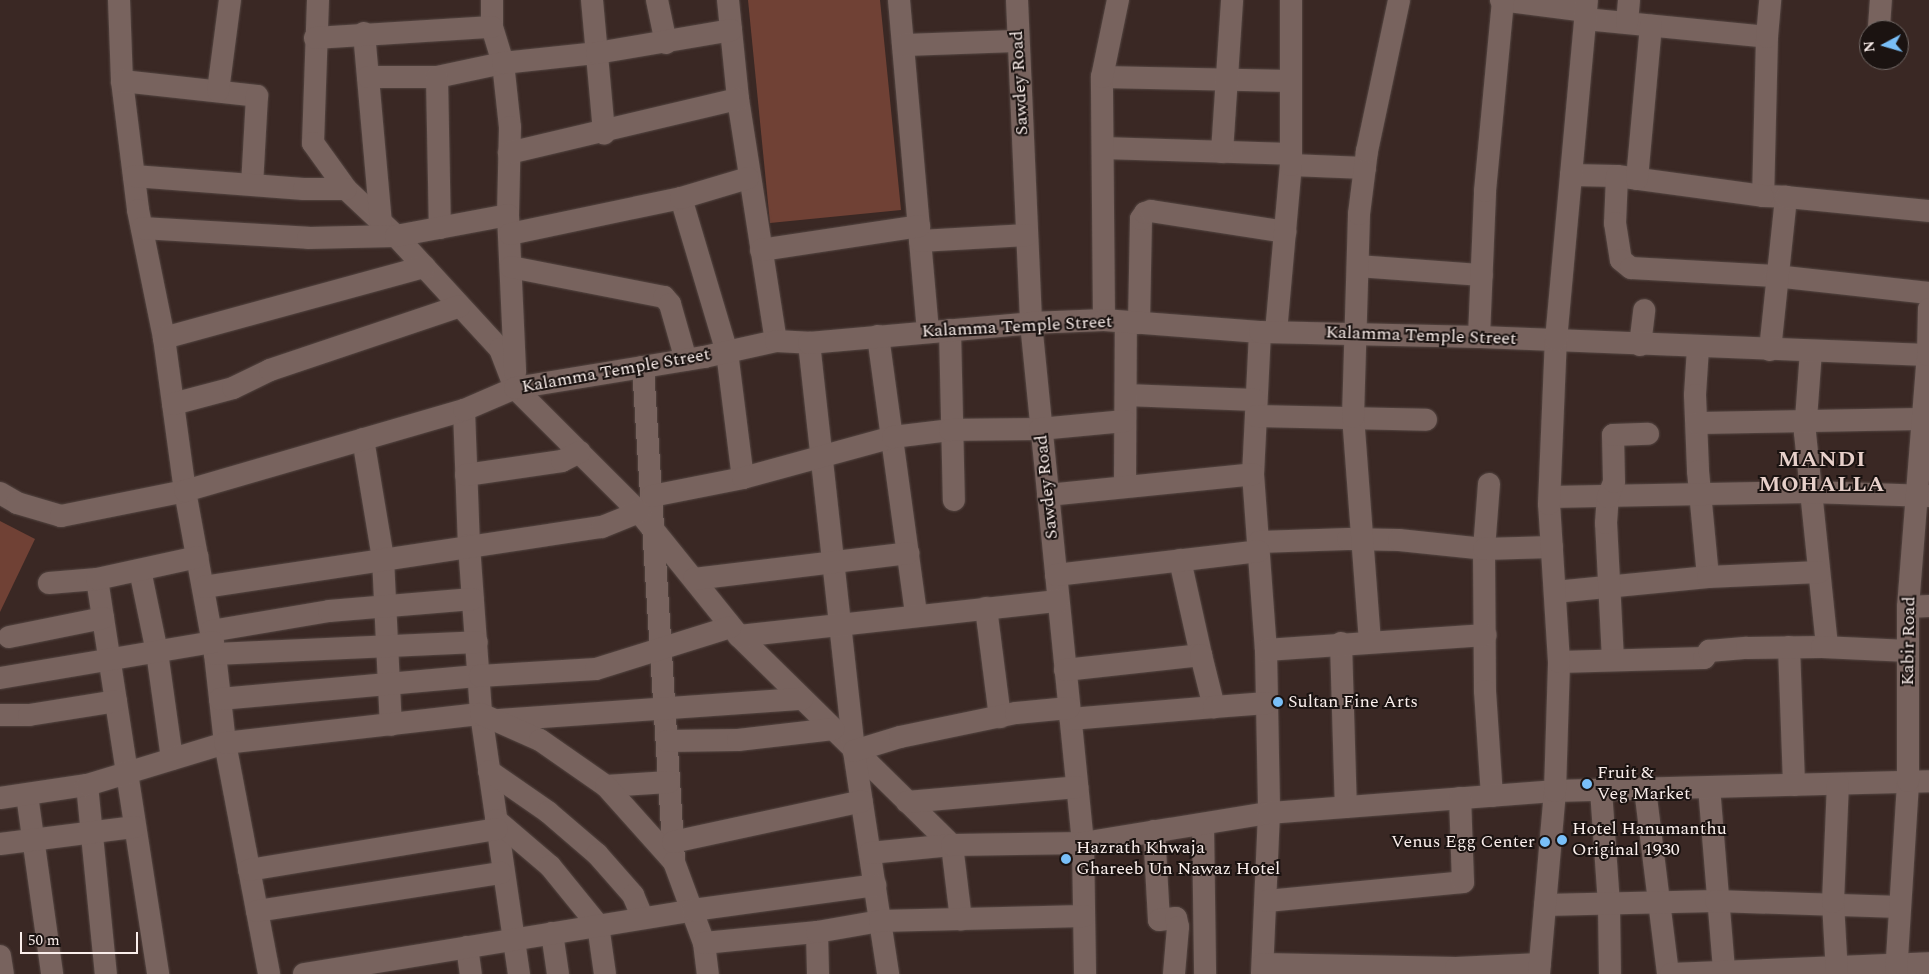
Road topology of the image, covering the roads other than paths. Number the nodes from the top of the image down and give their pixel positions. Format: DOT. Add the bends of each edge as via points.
graph roads {
  1 [pos="119,0"];
  2 [pos="230,0"];
  3 [pos="318,0"];
  4 [pos="492,0"];
  5 [pos="592,0"];
  6 [pos="657,0"];
  7 [pos="728,0"];
  8 [pos="899,0"];
  9 [pos="1016,0"];
  10 [pos="1118,0"];
  11 [pos="1232,0"];
  12 [pos="1291,0"];
  13 [pos="1399,0"];
  14 [pos="1502,0"];
  15 [pos="1629,0"];
  16 [pos="1770,0"];
  17 [pos="1881,0"];
  18 [pos="1586,10"];
  19 [pos="1880,20"];
  20 [pos="1626,23"];
  21 [pos="1651,26"];
  22 [pos="492,27"];
  23 [pos="731,30"];
  24 [pos="364,32"];
  25 [pos="1767,37"];
  26 [pos="315,38"];
  27 [pos="1018,41"];
  28 [pos="666,42"];
  29 [pos="903,45"];
  30 [pos="597,53"];
  31 [pos="503,63"];
  32 [pos="368,77"];
  33 [pos="437,77"];
  34 [pos="1102,77"];
  35 [pos="122,81"];
  36 [pos="1227,81"];
  37 [pos="1290,81"];
  38 [pos="218,91"];
  39 [pos="738,99"];
  40 [pos="604,133"];
  41 [pos="1103,148"];
  42 [pos="1222,152"];
  43 [pos="509,153"];
  44 [pos="1290,160"];
  45 [pos="1365,168"];
  46 [pos="1571,175"];
  47 [pos="134,176"];
  48 [pos="748,178"];
  49 [pos="1627,178"];
  50 [pos="252,185"];
  51 [pos="346,189"];
  52 [pos="1763,196"];
  53 [pos="1786,197"];
  54 [pos="681,198"];
  55 [pos="1929,211"];
  56 [pos="509,225"];
  57 [pos="142,228"];
  58 [pos="440,228"];
  59 [pos="389,229"];
  60 [pos="1285,232"];
  61 [pos="920,233"];
  62 [pos="1027,235"];
  63 [pos="761,250"];
  64 [pos="1358,266"];
  65 [pos="424,267"];
  66 [pos="511,267"];
  67 [pos="1482,275"];
  68 [pos="1775,276"];
  69 [pos="1929,293"];
  70 [pos="460,306"];
  71 [pos="1929,309"];
  72 [pos="1644,310"];
  73 [pos="1104,320"];
  74 [pos="1133,322"];
  75 [pos="1031,323"];
  76 [pos="939,331"];
  77 [pos="1268,332"];
  78 [pos="1357,334"];
  79 [pos="878,336"];
  80 [pos="1479,337"];
  81 [pos="164,338"];
  82 [pos="1556,340"];
  83 [pos="776,341"];
  84 [pos="808,343"];
  85 [pos="1640,345"];
  86 [pos="1698,348"];
  87 [pos="1770,350"];
  88 [pos="1811,351"];
  89 [pos="727,352"];
  90 [pos="1929,355"];
  91 [pos="686,360"];
  92 [pos="643,367"];
  93 [pos="516,388"];
  94 [pos="1126,395"];
  95 [pos="173,404"];
  96 [pos="1255,408"];
  97 [pos="464,410"];
  98 [pos="1353,416"];
  99 [pos="1923,419"];
  100 [pos="1426,420"];
  101 [pos="1806,420"];
  102 [pos="1125,421"];
  103 [pos="1696,423"];
  104 [pos="1040,429"];
  105 [pos="950,430"];
  106 [pos="1648,434"];
  107 [pos="893,437"];
  108 [pos="363,439"];
  109 [pos="580,452"];
  110 [pos="822,455"];
  111 [pos="1252,474"];
  112 [pos="466,475"];
  113 [pos="743,478"];
  114 [pos="1490,484"];
  115 [pos="1125,486"];
  116 [pos="185,491"];
  117 [pos="1810,492"];
  118 [pos="0,493"];
  119 [pos="1701,494"];
  120 [pos="1048,495"];
  121 [pos="1923,496"];
  122 [pos="1550,497"];
  123 [pos="1608,497"];
  124 [pos="954,500"];
  125 [pos="645,504"];
  126 [pos="654,530"];
  127 [pos="1364,541"];
  128 [pos="468,546"];
  129 [pos="1259,546"];
  130 [pos="1552,547"];
  131 [pos="1484,549"];
  132 [pos="908,553"];
  133 [pos="198,558"];
  134 [pos="383,558"];
  135 [pos="1180,560"];
  136 [pos="834,562"];
  137 [pos="140,570"];
  138 [pos="1819,572"];
  139 [pos="1056,575"];
  140 [pos="1708,577"];
  141 [pos="97,579"];
  142 [pos="694,579"];
  143 [pos="48,583"];
  144 [pos="1608,585"];
  145 [pos="204,587"];
  146 [pos="1555,592"];
  147 [pos="473,599"];
  148 [pos="1058,601"];
  149 [pos="386,606"];
  150 [pos="1918,607"];
  151 [pos="986,608"];
  152 [pos="916,615"];
  153 [pos="104,618"];
  154 [pos="841,622"];
  155 [pos="735,631"];
  156 [pos="1486,635"];
  157 [pos="9,637"];
  158 [pos="213,642"];
  159 [pos="476,642"];
  160 [pos="1370,642"];
  161 [pos="1341,643"];
  162 [pos="388,644"];
  163 [pos="1789,647"];
  164 [pos="1827,647"];
  165 [pos="661,649"];
  166 [pos="1266,650"];
  167 [pos="1908,651"];
  168 [pos="157,652"];
  169 [pos="1201,655"];
  170 [pos="110,660"];
  171 [pos="1614,660"];
  172 [pos="1559,662"];
  173 [pos="1065,670"];
  174 [pos="480,676"];
  175 [pos="0,678"];
  176 [pos="390,685"];
  177 [pos="220,699"];
  178 [pos="802,699"];
  179 [pos="116,700"];
  180 [pos="1267,703"];
  181 [pos="665,707"];
  182 [pos="1214,707"];
  183 [pos="1070,714"];
  184 [pos="0,715"];
  185 [pos="488,717"];
  186 [pos="1000,717"];
  187 [pos="391,726"];
  188 [pos="833,729"];
  189 [pos="667,741"];
  190 [pos="225,743"];
  191 [pos="854,751"];
  192 [pos="172,759"];
  193 [pos="489,771"];
  194 [pos="128,773"];
  195 [pos="1918,781"];
  196 [pos="669,782"];
  197 [pos="1838,784"];
  198 [pos="88,785"];
  199 [pos="1794,785"];
  200 [pos="606,786"];
  201 [pos="1077,787"];
  202 [pos="1709,787"];
  203 [pos="1645,789"];
  204 [pos="1601,790"];
  205 [pos="1555,791"];
  206 [pos="27,794"];
  207 [pos="1492,796"];
  208 [pos="0,798"];
  209 [pos="1460,798"];
  210 [pos="862,801"];
  211 [pos="907,802"];
  212 [pos="1346,807"];
  213 [pos="1269,813"];
  214 [pos="496,824"];
  215 [pos="1203,824"];
  216 [pos="134,827"];
  217 [pos="1154,831"];
  218 [pos="91,832"];
  219 [pos="34,840"];
  220 [pos="1082,842"];
  221 [pos="0,844"];
  222 [pos="952,845"];
  223 [pos="674,852"];
  224 [pos="870,852"];
  225 [pos="249,870"];
  226 [pos="501,872"];
  227 [pos="875,885"];
  228 [pos="1266,901"];
  229 [pos="1716,901"];
  230 [pos="1833,902"];
  231 [pos="1660,903"];
  232 [pos="1545,905"];
  233 [pos="1609,905"];
  234 [pos="1900,906"];
  235 [pos="693,910"];
  236 [pos="257,911"];
  237 [pos="1084,916"];
  238 [pos="643,918"];
  239 [pos="961,919"];
  240 [pos="880,921"];
  241 [pos="598,925"];
  242 [pos="817,932"];
  243 [pos="552,933"];
  244 [pos="514,941"];
  245 [pos="704,943"];
  246 [pos="467,947"];
  247 [pos="0,956"];
  248 [pos="423,964"];
  249 [pos="1929,964"];
  250 [pos="379,968"];
  251 [pos="1262,969"];
  252 [pos="1540,969"];
  253 [pos="1311,970"];
  254 [pos="1837,970"];
  255 [pos="1896,970"];
  256 [pos="336,971"];
  257 [pos="1456,971"];
  258 [pos="1724,971"];
  259 [pos="814,973"];
  260 [pos="3,974"];
  261 [pos="52,974"];
  262 [pos="106,974"];
  263 [pos="158,974"];
  264 [pos="269,974"];
  265 [pos="304,974"];
  266 [pos="472,974"];
  267 [pos="519,974"];
  268 [pos="558,974"];
  269 [pos="605,974"];
  270 [pos="708,974"];
  271 [pos="888,974"];
  272 [pos="1086,974"];
  273 [pos="1174,974"];
  274 [pos="1206,974"];
  275 [pos="1610,974"];
  276 [pos="1669,974"];
  1 -- 35 [label="street"];
  2 -- 38 [label="street"];
  3 -- 26 [label="street"];
  4 -- 22 [label="street"];
  5 -- 30 [label="street"];
  6 -- 28 [label="street"];
  7 -- 23 [label="street"];
  8 -- 29 [label="street"];
  9 -- 27 [label="street, Sawdey Road"];
  10 -- 34 [label="street"];
  11 -- 36 [label="street"];
  12 -- 37 [label="street"];
  13 -- 45 [label="street"];
  14 -- 18 [label="street"];
  14 -- 67 [label="street"];
  15 -- 20 [label="street"];
  16 -- 25 [label="street"];
  17 -- 19 [label="street"];
  18 -- 20 [label="street"];
  18 -- 46 [label="street"];
  20 -- 21 [label="street"];
  21 -- 25 [label="street"];
  21 -- 49 [label="street"];
  22 -- 24 [label="street"];
  22 -- 31 [label="street"];
  23 -- 28 [label="street"];
  23 -- 39 [label="street"];
  24 -- 26 [label="street"];
  24 -- 32 [label="street"];
  25 -- 52 [label="street"];
  26 -- 51 [label="street" via="312,144"];
  27 -- 29 [label="street"];
  27 -- 62 [label="street, Sawdey Road"];
  28 -- 30 [label="street"];
  29 -- 61 [label="street"];
  30 -- 31 [label="street"];
  30 -- 40 [label="street"];
  31 -- 33 [label="street"];
  31 -- 43 [label="street"];
  32 -- 33 [label="street"];
  32 -- 59 [label="street"];
  33 -- 58 [label="street"];
  34 -- 36 [label="street"];
  34 -- 41 [label="street"];
  35 -- 38 [label="street"];
  35 -- 47 [label="street"];
  36 -- 37 [label="street"];
  36 -- 42 [label="street"];
  37 -- 44 [label="street"];
  38 -- 50 [label="street" via="257,96"];
  39 -- 40 [label="street"];
  39 -- 48 [label="street"];
  40 -- 43 [label="street"];
  41 -- 42 [label="street"];
  41 -- 73 [label="street"];
  42 -- 44 [label="street"];
  43 -- 56 [label="street"];
  44 -- 45 [label="street"];
  44 -- 60 [label="street"];
  45 -- 64 [label="street" via="1359,214"];
  46 -- 49 [label="street"];
  46 -- 82 [label="street"];
  47 -- 50 [label="street"];
  47 -- 57 [label="street"];
  48 -- 54 [label="street"];
  48 -- 63 [label="street"];
  49 -- 52 [label="street"];
  49 -- 68 [label="street" via="1615,223 1621,260 1627,265"];
  50 -- 51 [label="street"];
  51 -- 59 [label="street"];
  52 -- 53 [label="street"];
  53 -- 55 [label="street"];
  53 -- 68 [label="street"];
  54 -- 56 [label="street"];
  54 -- 89 [label="street"];
  56 -- 58 [label="street"];
  56 -- 66 [label="street"];
  57 -- 59 [label="street" via="308,238"];
  57 -- 81 [label="street"];
  58 -- 59 [label="street"];
  59 -- 65 [label="street"];
  60 -- 74 [label="street" via="1151,211 1145,213 1141,219"];
  60 -- 77 [label="street"];
  61 -- 62 [label="street"];
  61 -- 63 [label="street"];
  61 -- 76 [label="street"];
  62 -- 75 [label="street, Sawdey Road"];
  63 -- 83 [label="street"];
  64 -- 67 [label="street"];
  64 -- 78 [label="street"];
  65 -- 70 [label="street"];
  65 -- 81 [label="street"];
  66 -- 91 [label="street" via="664,297 670,304"];
  66 -- 93 [label="street"];
  67 -- 80 [label="street"];
  68 -- 69 [label="street"];
  68 -- 87 [label="street"];
  70 -- 93 [label="street" via="500,349"];
  70 -- 95 [label="street" via="270,370 233,388"];
  71 -- 90 [label="street, Kabir Road"];
  72 -- 85 [label="street"];
  73 -- 74 [label="street, Kalamma Temple Street"];
  73 -- 75 [label="street, Kalamma Temple Street"];
  74 -- 77 [label="street, Kalamma Temple Street"];
  74 -- 94 [label="street"];
  75 -- 76 [label="street, Kalamma Temple Street"];
  75 -- 104 [label="street, Sawdey Road"];
  76 -- 79 [label="street, Kalamma Temple Street"];
  76 -- 105 [label="street"];
  77 -- 78 [label="street, Kalamma Temple Street"];
  77 -- 96 [label="street"];
  78 -- 80 [label="street, Kalamma Temple Street"];
  78 -- 98 [label="street"];
  79 -- 84 [label="street, Kalamma Temple Street"];
  79 -- 107 [label="street"];
  80 -- 82 [label="street, Kalamma Temple Street"];
  81 -- 95 [label="street"];
  82 -- 85 [label="street, Kalamma Temple Street"];
  82 -- 122 [label="street"];
  83 -- 84 [label="street, Kalamma Temple Street"];
  83 -- 89 [label="street, Kalamma Temple Street"];
  84 -- 110 [label="street"];
  85 -- 86 [label="street, Kalamma Temple Street"];
  86 -- 87 [label="street, Kalamma Temple Street"];
  86 -- 103 [label="street"];
  87 -- 88 [label="street, Kalamma Temple Street"];
  88 -- 90 [label="street, Kalamma Temple Street"];
  88 -- 101 [label="street"];
  89 -- 91 [label="street, Kalamma Temple Street"];
  89 -- 113 [label="street"];
  90 -- 99 [label="street, Kabir Road"];
  91 -- 92 [label="street, Kalamma Temple Street"];
  92 -- 93 [label="street, Kalamma Temple Street"];
  92 -- 125 [label="street"];
  93 -- 97 [label="street, Kalamma Temple Street"];
  93 -- 109 [label="street"];
  94 -- 96 [label="street"];
  94 -- 102 [label="street"];
  95 -- 116 [label="street"];
  96 -- 98 [label="street"];
  96 -- 111 [label="street"];
  97 -- 108 [label="street, Kalamma Temple Street"];
  97 -- 112 [label="street"];
  98 -- 100 [label="street"];
  98 -- 127 [label="street"];
  99 -- 101 [label="street"];
  99 -- 121 [label="street, Kabir Road"];
  101 -- 103 [label="street"];
  101 -- 117 [label="street"];
  102 -- 104 [label="street"];
  102 -- 115 [label="street"];
  103 -- 119 [label="street"];
  104 -- 105 [label="street"];
  104 -- 120 [label="street, Sawdey Road"];
  105 -- 107 [label="street"];
  105 -- 124 [label="street"];
  106 -- 123 [label="street" via="1613,435 1614,482"];
  107 -- 110 [label="street"];
  107 -- 132 [label="street"];
  108 -- 116 [label="street, Kalamma Temple Street"];
  108 -- 134 [label="street"];
  109 -- 112 [label="street" via="562,460"];
  109 -- 125 [label="street"];
  110 -- 113 [label="street"];
  110 -- 136 [label="street"];
  111 -- 115 [label="street"];
  111 -- 129 [label="street"];
  112 -- 128 [label="street"];
  113 -- 125 [label="street"];
  114 -- 131 [label="street"];
  115 -- 120 [label="street"];
  116 -- 118 [label="street, Kalamma Temple Street" via="60,516 17,503"];
  116 -- 133 [label="street"];
  117 -- 119 [label="street"];
  117 -- 121 [label="street"];
  117 -- 138 [label="street"];
  119 -- 123 [label="street"];
  119 -- 140 [label="street"];
  120 -- 139 [label="street, Sawdey Road"];
  121 -- 150 [label="street, Kabir Road"];
  122 -- 123 [label="street"];
  122 -- 130 [label="street"];
  123 -- 144 [label="street"];
  125 -- 126 [label="street"];
  125 -- 128 [label="street" via="602,527"];
  126 -- 142 [label="street"];
  126 -- 165 [label="street"];
  127 -- 129 [label="street" via="1309,539"];
  127 -- 131 [label="street" via="1399,540"];
  127 -- 160 [label="street"];
  128 -- 134 [label="street"];
  128 -- 147 [label="street"];
  129 -- 135 [label="street"];
  129 -- 166 [label="street"];
  130 -- 131 [label="street"];
  130 -- 146 [label="street"];
  131 -- 156 [label="street"];
  132 -- 136 [label="street"];
  132 -- 152 [label="street"];
  133 -- 137 [label="street"];
  133 -- 145 [label="street"];
  134 -- 145 [label="street"];
  134 -- 149 [label="street"];
  135 -- 139 [label="street"];
  135 -- 169 [label="street"];
  136 -- 142 [label="street"];
  136 -- 154 [label="street"];
  137 -- 141 [label="street"];
  137 -- 168 [label="street"];
  138 -- 140 [label="street"];
  138 -- 164 [label="street"];
  139 -- 148 [label="street, Sawdey Road"];
  140 -- 144 [label="street"];
  141 -- 143 [label="street"];
  141 -- 153 [label="street"];
  142 -- 155 [label="street"];
  144 -- 146 [label="street"];
  144 -- 171 [label="street"];
  145 -- 158 [label="street"];
  146 -- 172 [label="street"];
  147 -- 149 [label="street"];
  147 -- 159 [label="street"];
  148 -- 151 [label="street"];
  148 -- 173 [label="street, Sawdey Road"];
  149 -- 158 [label="street" via="329,611"];
  149 -- 162 [label="street"];
  150 -- 167 [label="street, Kabir Road"];
  151 -- 152 [label="street"];
  151 -- 186 [label="street"];
  152 -- 154 [label="street"];
  153 -- 157 [label="street"];
  153 -- 170 [label="street"];
  154 -- 155 [label="street"];
  154 -- 191 [label="street"];
  155 -- 165 [label="street"];
  155 -- 178 [label="street"];
  156 -- 160 [label="street"];
  156 -- 207 [label="street" via="1484,691"];
  158 -- 162 [label="street"];
  158 -- 168 [label="street"];
  158 -- 177 [label="street"];
  159 -- 162 [label="street"];
  159 -- 174 [label="street"];
  160 -- 161 [label="street"];
  161 -- 166 [label="street"];
  161 -- 212 [label="street"];
  162 -- 176 [label="street"];
  163 -- 164 [label="street"];
  163 -- 171 [label="street" via="1709,651 1704,658"];
  163 -- 199 [label="street"];
  164 -- 167 [label="street"];
  165 -- 174 [label="street" via="596,669"];
  165 -- 181 [label="street"];
  166 -- 180 [label="street"];
  167 -- 195 [label="street, Kabir Road"];
  168 -- 170 [label="street"];
  168 -- 192 [label="street"];
  169 -- 173 [label="street"];
  169 -- 182 [label="street"];
  170 -- 175 [label="street"];
  170 -- 179 [label="street"];
  171 -- 172 [label="street"];
  172 -- 205 [label="street"];
  173 -- 183 [label="street, Sawdey Road"];
  174 -- 176 [label="street"];
  174 -- 185 [label="street"];
  176 -- 177 [label="street"];
  176 -- 187 [label="street"];
  177 -- 190 [label="street"];
  178 -- 181 [label="street"];
  178 -- 188 [label="street"];
  179 -- 184 [label="street" via="29,715"];
  179 -- 194 [label="street"];
  180 -- 182 [label="street"];
  180 -- 213 [label="street"];
  181 -- 185 [label="street"];
  181 -- 189 [label="street"];
  182 -- 183 [label="street"];
  183 -- 186 [label="street"];
  183 -- 201 [label="street, Sawdey Road"];
  185 -- 187 [label="street"];
  185 -- 193 [label="street"];
  185 -- 200 [label="street" via="540,740"];
  186 -- 191 [label="street" via="900,737"];
  187 -- 190 [label="street"];
  188 -- 189 [label="street" via="738,740"];
  188 -- 191 [label="street"];
  189 -- 196 [label="street"];
  190 -- 192 [label="street"];
  190 -- 225 [label="street"];
  191 -- 210 [label="street"];
  191 -- 211 [label="street"];
  192 -- 194 [label="street"];
  193 -- 214 [label="street"];
  193 -- 238 [label="street" via="548,812 597,854 633,896"];
  194 -- 198 [label="street"];
  194 -- 216 [label="street"];
  195 -- 197 [label="street"];
  195 -- 234 [label="street, Kabir Road"];
  196 -- 200 [label="street"];
  196 -- 223 [label="street"];
  197 -- 199 [label="street"];
  197 -- 230 [label="street"];
  198 -- 206 [label="street"];
  198 -- 218 [label="street"];
  199 -- 202 [label="street"];
  200 -- 223 [label="street"];
  201 -- 211 [label="street"];
  201 -- 220 [label="street, Sawdey Road"];
  202 -- 203 [label="street"];
  202 -- 229 [label="street"];
  203 -- 204 [label="street"];
  203 -- 231 [label="street"];
  204 -- 205 [label="street"];
  204 -- 233 [label="street"];
  205 -- 207 [label="street"];
  205 -- 232 [label="street"];
  206 -- 208 [label="street"];
  206 -- 219 [label="street"];
  207 -- 209 [label="street"];
  209 -- 212 [label="street"];
  209 -- 228 [label="street" via="1463,882"];
  210 -- 223 [label="street"];
  210 -- 224 [label="street"];
  211 -- 222 [label="street"];
  212 -- 213 [label="street"];
  213 -- 215 [label="street"];
  213 -- 228 [label="street"];
  214 -- 225 [label="street"];
  214 -- 226 [label="street"];
  214 -- 241 [label="street" via="550,866"];
  215 -- 217 [label="street"];
  215 -- 274 [label="street"];
  216 -- 218 [label="street"];
  216 -- 263 [label="street"];
  217 -- 220 [label="street"];
  217 -- 273 [label="street" via="1159,920 1176,918 1178,927"];
  218 -- 219 [label="street"];
  218 -- 262 [label="street"];
  219 -- 221 [label="street"];
  219 -- 261 [label="street"];
  220 -- 222 [label="street"];
  220 -- 237 [label="street, Sawdey Road"];
  222 -- 224 [label="street"];
  222 -- 239 [label="street"];
  223 -- 235 [label="street"];
  224 -- 227 [label="street"];
  225 -- 236 [label="street"];
  226 -- 236 [label="street"];
  226 -- 244 [label="street"];
  227 -- 235 [label="street"];
  227 -- 240 [label="street"];
  228 -- 251 [label="street"];
  229 -- 230 [label="street"];
  229 -- 231 [label="street"];
  229 -- 258 [label="street"];
  230 -- 234 [label="street"];
  230 -- 254 [label="street"];
  231 -- 233 [label="street"];
  231 -- 276 [label="street"];
  232 -- 233 [label="street"];
  232 -- 252 [label="street"];
  233 -- 275 [label="street"];
  234 -- 255 [label="street, Kabir Road"];
  235 -- 238 [label="street"];
  235 -- 245 [label="street"];
  236 -- 264 [label="street"];
  237 -- 239 [label="street"];
  237 -- 272 [label="street, Sawdey Road"];
  238 -- 241 [label="street"];
  239 -- 240 [label="street"];
  240 -- 242 [label="street"];
  240 -- 271 [label="street"];
  241 -- 243 [label="street"];
  241 -- 269 [label="street"];
  242 -- 245 [label="street"];
  242 -- 259 [label="street"];
  243 -- 244 [label="street"];
  243 -- 268 [label="street"];
  244 -- 246 [label="street"];
  244 -- 267 [label="street"];
  245 -- 270 [label="street"];
  246 -- 248 [label="street"];
  246 -- 266 [label="street"];
  247 -- 260 [label="street"];
  248 -- 250 [label="street"];
  249 -- 255 [label="street"];
  250 -- 256 [label="street"];
  251 -- 253 [label="street"];
  252 -- 257 [label="street"];
  253 -- 257 [label="street"];
  254 -- 255 [label="street"];
  254 -- 258 [label="street"];
  256 -- 265 [label="street"];
  258 -- 276 [label="street"];
}
